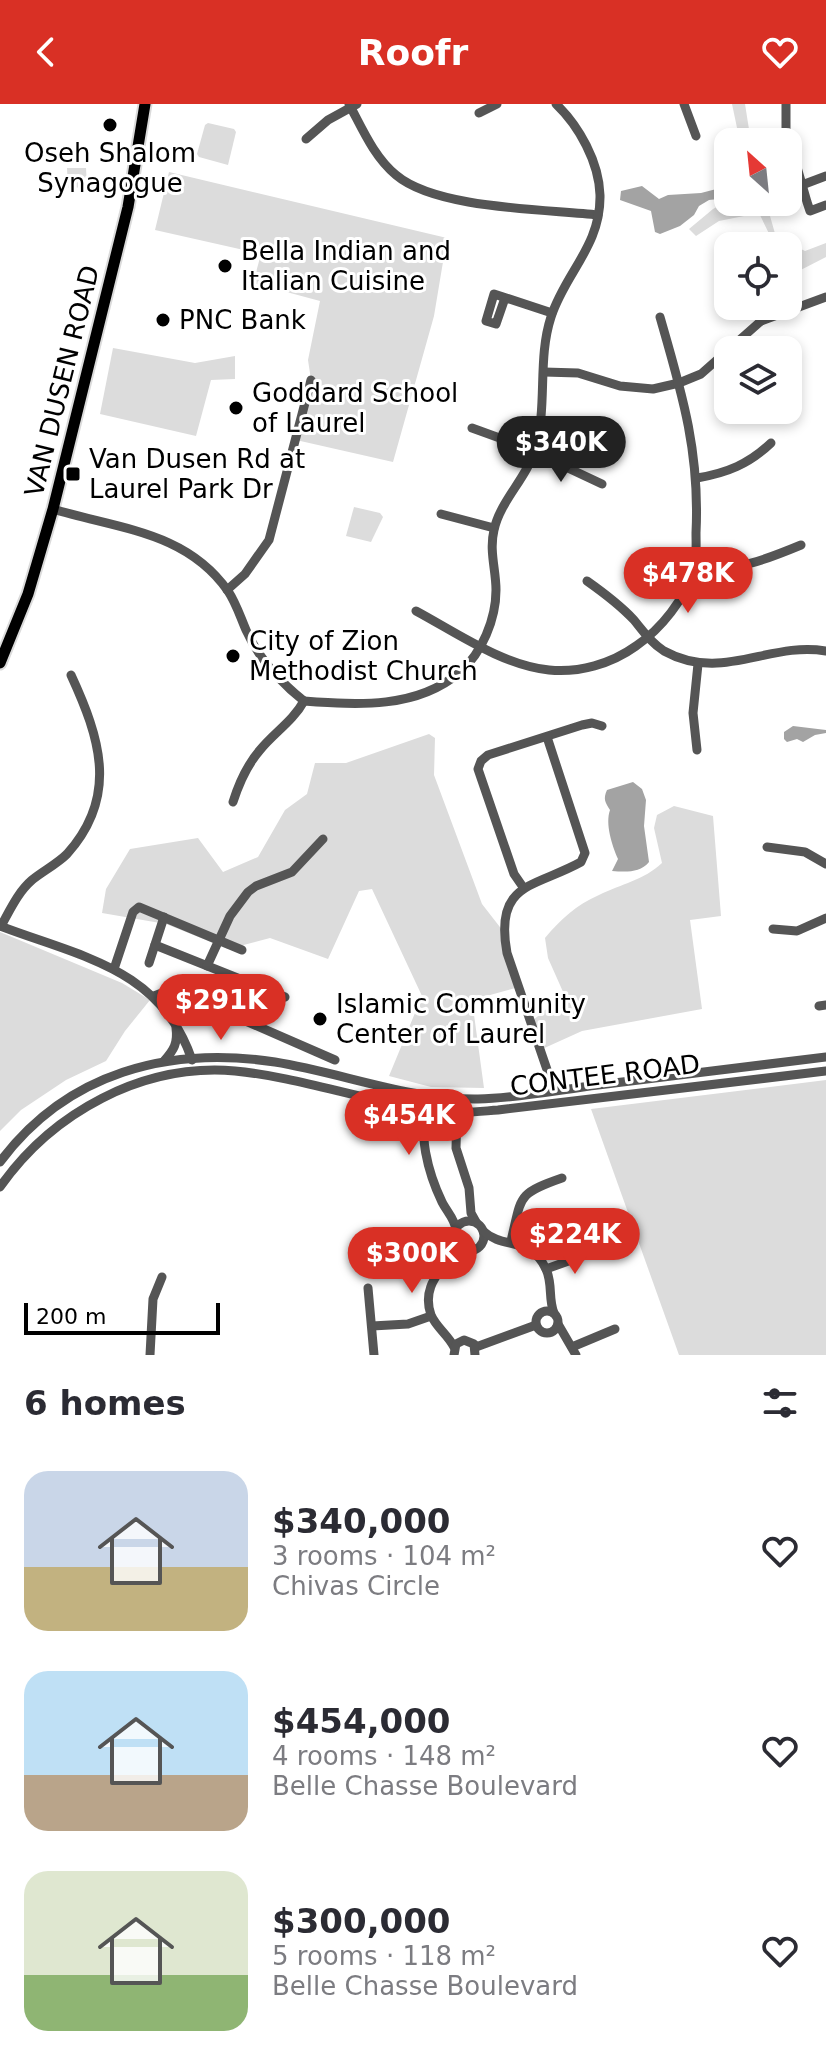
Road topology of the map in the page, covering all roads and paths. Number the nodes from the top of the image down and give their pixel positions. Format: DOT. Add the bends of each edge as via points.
graph roads {
  1 [pos="145,104"];
  2 [pos="497,104"];
  3 [pos="556,104"];
  4 [pos="684,104"];
  5 [pos="786,104"];
  6 [pos="352,105"];
  7 [pos="479,113"];
  8 [pos="786,128"];
  9 [pos="696,136"];
  10 [pos="306,139"];
  11 [pos="826,176"];
  12 [pos="802,185"];
  13 [pos="826,205"];
  14 [pos="598,215"];
  15 [pos="826,297"];
  16 [pos="505,298"];
  17 [pos="552,313"];
  18 [pos="660,317"];
  19 [pos="761,321"];
  20 [pos="544,372"];
  21 [pos="311,380"];
  22 [pos="679,383"];
  23 [pos="472,428"];
  24 [pos="771,443"];
  25 [pos="534,454"];
  26 [pos="697,478"];
  27 [pos="602,484"];
  28 [pos="53,509"];
  29 [pos="441,514"];
  30 [pos="494,528"];
  31 [pos="801,545"];
  32 [pos="695,568"];
  33 [pos="587,581"];
  34 [pos="227,590"];
  35 [pos="416,611"];
  36 [pos="648,638"];
  37 [pos="481,646"];
  38 [pos="826,651"];
  39 [pos="0,663"];
  40 [pos="698,664"];
  41 [pos="71,675"];
  42 [pos="304,701"];
  43 [pos="602,726"];
  44 [pos="547,737"];
  45 [pos="697,750"];
  46 [pos="233,802"];
  47 [pos="323,839"];
  48 [pos="767,847"];
  49 [pos="826,864"];
  50 [pos="523,887"];
  51 [pos="164,917"];
  52 [pos="826,918"];
  53 [pos="0,926"];
  54 [pos="773,929"];
  55 [pos="219,940"];
  56 [pos="155,945"];
  57 [pos="242,950"];
  58 [pos="149,963"];
  59 [pos="207,966"];
  60 [pos="114,969"];
  61 [pos="154,996"];
  62 [pos="285,997"];
  63 [pos="176,1024"];
  64 [pos="191,1057"];
  65 [pos="826,1057"];
  66 [pos="335,1060"];
  67 [pos="164,1061"];
  68 [pos="195,1071"];
  69 [pos="826,1071"];
  70 [pos="554,1090"];
  71 [pos="442,1097"];
  72 [pos="429,1109"];
  73 [pos="457,1112"];
  74 [pos="0,1162"];
  75 [pos="562,1178"];
  76 [pos="0,1187"];
  77 [pos="480,1226"];
  78 [pos="456,1230"];
  79 [pos="500,1240"];
  80 [pos="511,1241"];
  81 [pos="481,1244"];
  82 [pos="457,1248"];
  83 [pos="591,1253"];
  84 [pos="546,1269"];
  85 [pos="162,1277"];
  86 [pos="368,1288"];
  87 [pos="549,1312"];
  88 [pos="431,1316"];
  89 [pos="558,1324"];
  90 [pos="536,1325"];
  91 [pos="372,1326"];
  92 [pos="615,1329"];
  93 [pos="550,1332"];
  94 [pos="564,1337"];
  95 [pos="454,1345"];
  96 [pos="476,1351"];
  97 [pos="574,1351"];
  98 [pos="150,1355"];
  99 [pos="374,1355"];
  1 -- 28 [label="main road, VAN DUSEN ROAD" via="128,207"];
  2 -- 7 [label="street"];
  3 -- 14 [label="street" via="585,143 598,175"];
  4 -- 9 [label="street"];
  5 -- 8 [label="street"];
  6 -- 10 [label="street"];
  6 -- 14 [label="street" via="375,152 416,189 446,199"];
  11 -- 12 [label="street"];
  12 -- 13 [label="street" via="810,211"];
  14 -- 17 [label="street" via="586,254"];
  15 -- 19 [label="street"];
  16 -- 17 [label="street"];
  17 -- 20 [label="street"];
  18 -- 22 [label="street"];
  19 -- 22 [label="street" via="701,374"];
  20 -- 22 [label="street" via="578,373 653,389"];
  20 -- 25 [label="street"];
  21 -- 34 [label="street" via="269,540"];
  22 -- 26 [label="street"];
  23 -- 25 [label="street"];
  24 -- 26 [label="street" via="737,468"];
  25 -- 27 [label="street"];
  25 -- 30 [label="street"];
  26 -- 32 [label="street"];
  28 -- 34 [label="street" via="171,542 207,565"];
  28 -- 39 [label="main road, VAN DUSEN ROAD" via="28,594"];
  29 -- 30 [label="street"];
  30 -- 37 [label="street" via="494,613"];
  31 -- 32 [label="street" via="746,566"];
  32 -- 36 [label="street" via="679,601"];
  33 -- 36 [label="street"];
  34 -- 42 [label="street" via="270,669"];
  35 -- 37 [label="street"];
  36 -- 37 [label="street" via="602,664 575,670 512,661"];
  36 -- 40 [label="street"];
  37 -- 42 [label="street" via="462,671 412,698 341,704"];
  38 -- 40 [label="street" via="790,650 740,662"];
  40 -- 45 [label="street" via="693,713"];
  41 -- 53 [label="street" via="94,734 100,791 81,836 64,857 29,882"];
  42 -- 46 [label="street" via="249,764"];
  43 -- 44 [label="street" via="592,723"];
  44 -- 50 [label="street" via="585,853 581,862"];
  44 -- 50 [label="street" via="488,755 478,769"];
  47 -- 55 [label="street" via="292,872 248,892"];
  48 -- 49 [label="street" via="805,852"];
  50 -- 70 [label="street" via="503,931"];
  51 -- 55 [label="street"];
  51 -- 56 [label="street"];
  51 -- 60 [label="street" via="139,907 133,912"];
  52 -- 54 [label="street" via="797,931"];
  53 -- 60 [label="street"];
  55 -- 57 [label="street"];
  55 -- 59 [label="street"];
  56 -- 58 [label="street"];
  56 -- 59 [label="street"];
  59 -- 62 [label="street"];
  60 -- 61 [label="street"];
  61 -- 63 [label="street"];
  61 -- 66 [label="street" via="179,992"];
  63 -- 64 [label="street"];
  63 -- 67 [label="street" via="174,1049"];
  64 -- 67 [label="street, CONTEE ROAD"];
  64 -- 68 [label="street"];
  64 -- 71 [label="street, CONTEE ROAD" via="275,1062"];
  65 -- 70 [label="street, CONTEE ROAD"];
  67 -- 74 [label="street, CONTEE ROAD" via="77,1093 34,1125"];
  68 -- 72 [label="street, CONTEE ROAD" via="276,1077"];
  68 -- 76 [label="street, CONTEE ROAD" via="139,1083 96,1101 43,1138"];
  69 -- 73 [label="street, CONTEE ROAD"];
  70 -- 71 [label="street, CONTEE ROAD" via="481,1099"];
  71 -- 72 [label="street"];
  71 -- 73 [label="street"];
  72 -- 73 [label="street, CONTEE ROAD"];
  72 -- 78 [label="street" via="424,1133 427,1161"];
  73 -- 77 [label="street" via="456,1148 471,1213"];
  75 -- 80 [label="street" via="524,1196"];
  77 -- 78 [label="street" via="462,1223"];
  77 -- 79 [label="street"];
  77 -- 81 [label="street"];
  78 -- 82 [label="street"];
  79 -- 80 [label="street"];
  79 -- 81 [label="street"];
  80 -- 84 [label="street" via="531,1250"];
  81 -- 82 [label="street" via="470,1250"];
  82 -- 88 [label="street" via="429,1286"];
  83 -- 84 [label="street"];
  84 -- 87 [label="street"];
  85 -- 98 [label="street" via="153,1299"];
  86 -- 91 [label="street"];
  87 -- 89 [label="street"];
  87 -- 90 [label="street" via="537,1317"];
  88 -- 91 [label="street" via="408,1324"];
  88 -- 95 [label="street"];
  89 -- 93 [label="street"];
  89 -- 94 [label="street"];
  90 -- 93 [label="street"];
  90 -- 96 [label="street"];
  91 -- 99 [label="street"];
  92 -- 97 [label="street"];
  93 -- 94 [label="street"];
  94 -- 97 [label="street"];
  95 -- 96 [label="street" via="468,1340"];
}
